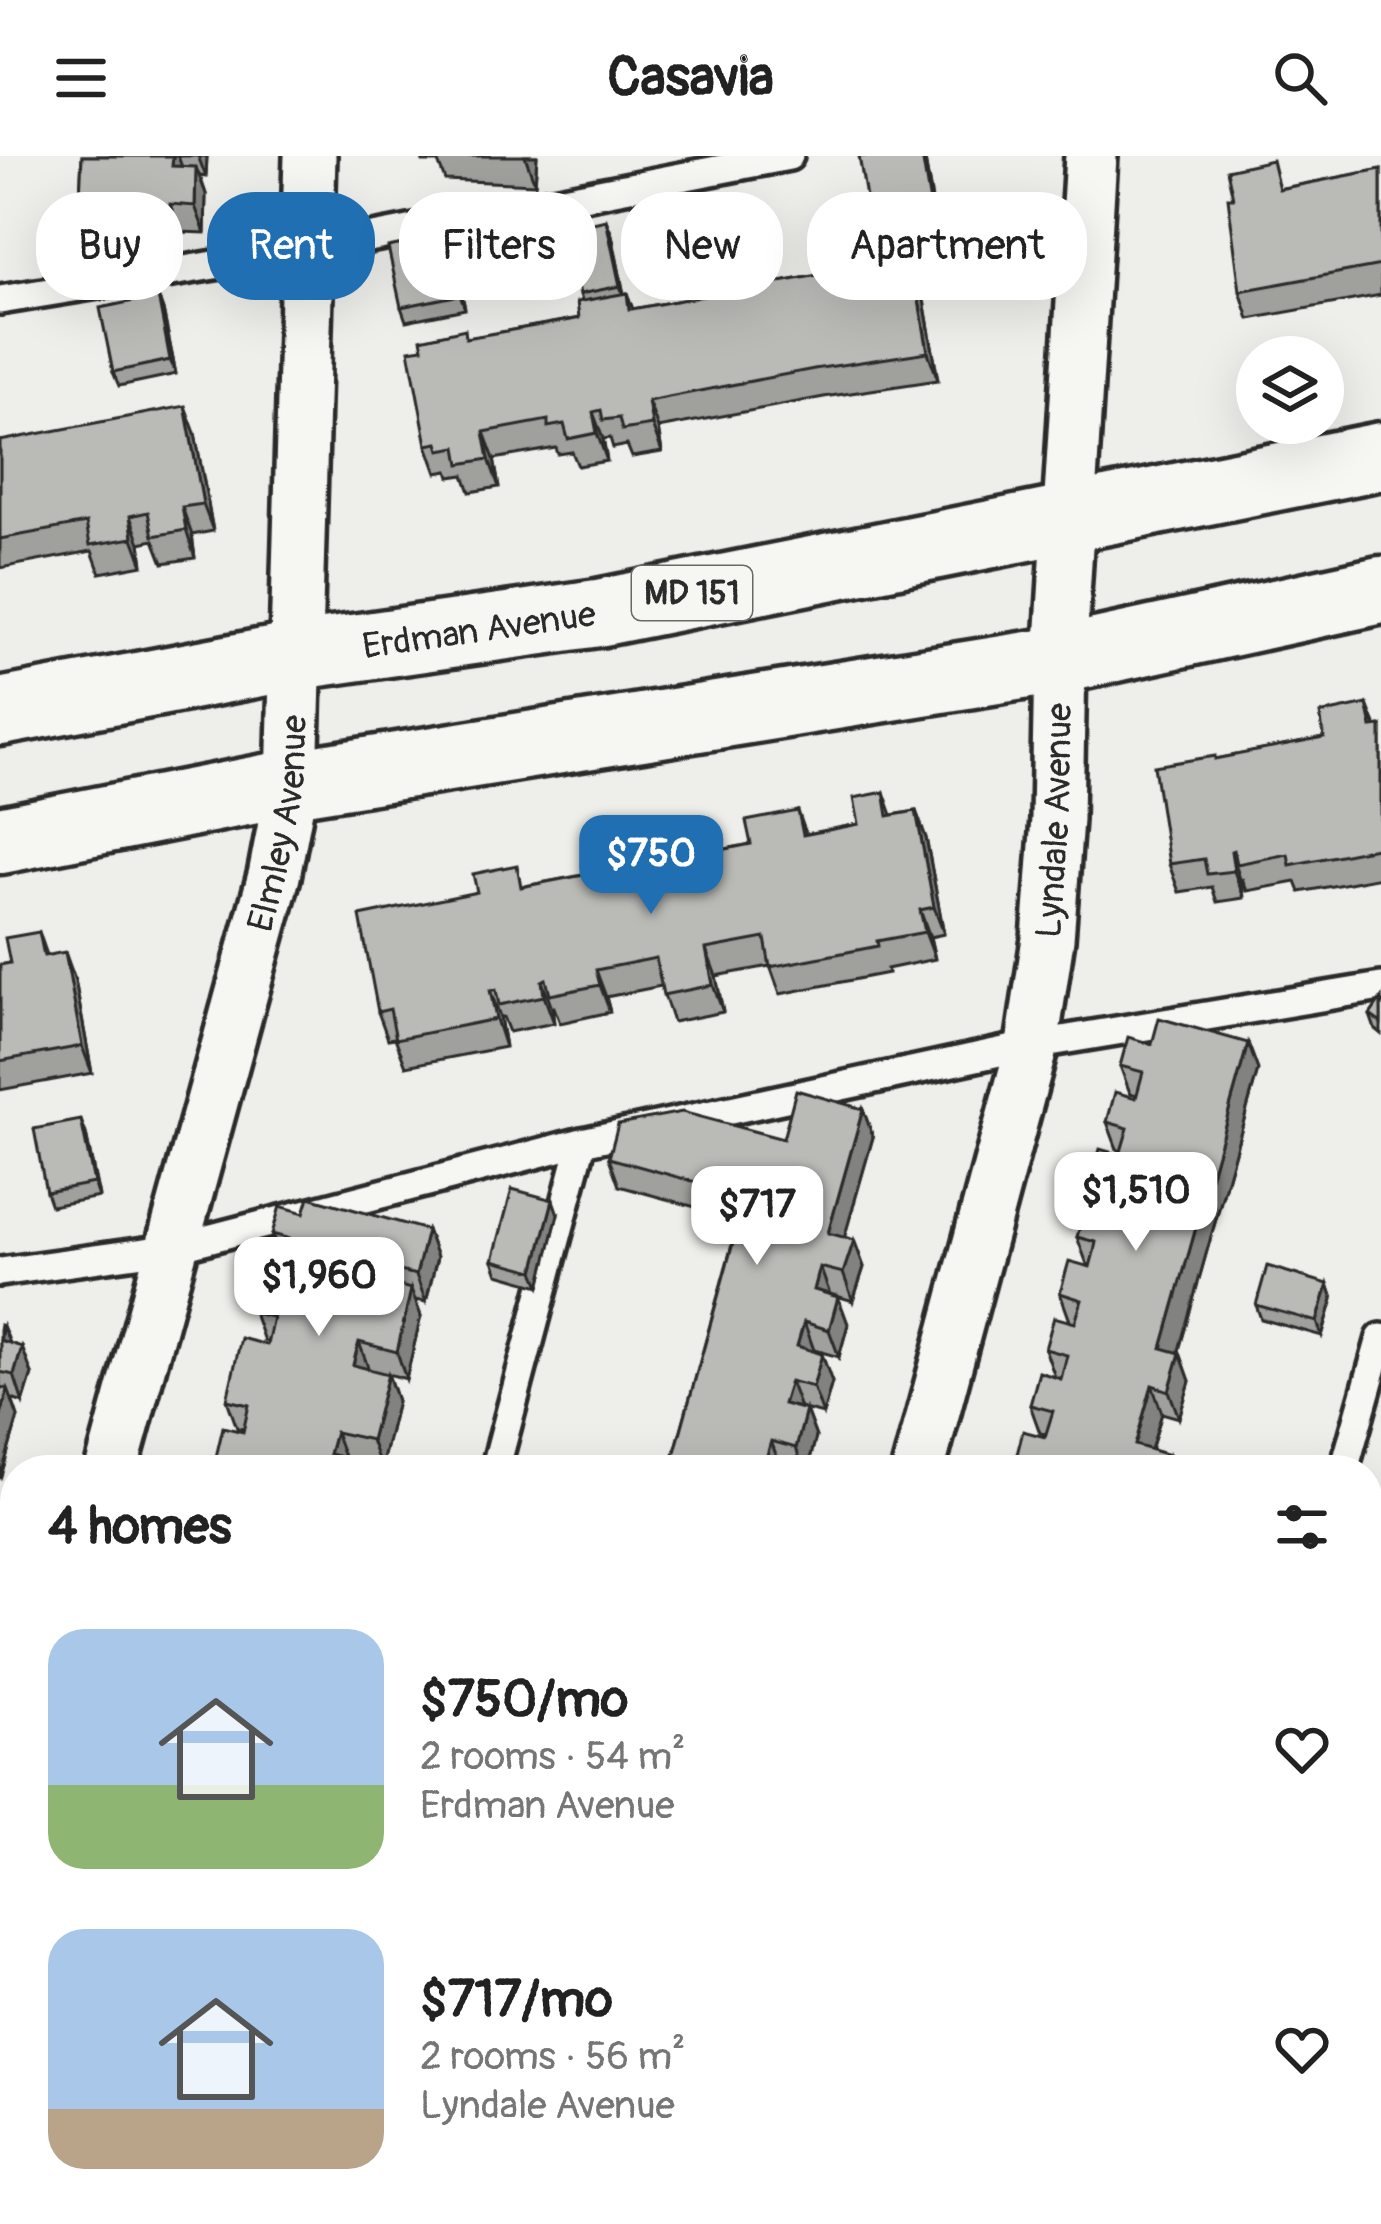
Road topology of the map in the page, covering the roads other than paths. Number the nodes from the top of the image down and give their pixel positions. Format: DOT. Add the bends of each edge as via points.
graph roads {
  1 [pos="310,156"];
  2 [pos="789,156"];
  3 [pos="1091,156"];
  4 [pos="696,165"];
  5 [pos="309,192"];
  6 [pos="375,235"];
  7 [pos="207,266"];
  8 [pos="0,300"];
  9 [pos="306,300"];
  10 [pos="1381,456"];
  11 [pos="1070,518"];
  12 [pos="1381,590"];
  13 [pos="296,656"];
  14 [pos="1060,660"];
  15 [pos="0,712"];
  16 [pos="292,783"];
  17 [pos="0,840"];
  18 [pos="1381,988"];
  19 [pos="1032,1045"];
  20 [pos="582,1142"];
  21 [pos="173,1247"];
  22 [pos="0,1272"];
  23 [pos="1381,1338"];
  24 [pos="116,1455"];
  25 [pos="499,1455"];
  26 [pos="922,1455"];
  27 [pos="1348,1455"];
  1 -- 5 [label="street, Elmley Avenue"];
  2 -- 4 [label="lane"];
  3 -- 11 [label="street, Lyndale Avenue"];
  4 -- 6 [label="lane"];
  7 -- 8 [label="lane"];
  9 -- 13 [label="street, Elmley Avenue"];
  10 -- 11 [label="main road, Erdman Avenue / MD 151"];
  11 -- 13 [label="main road, Erdman Avenue / MD 151" via="598,613"];
  11 -- 14 [label="street, Lyndale Avenue"];
  12 -- 14 [label="main road"];
  13 -- 15 [label="main road, Erdman Avenue / MD 151"];
  13 -- 16 [label="street, Elmley Avenue"];
  14 -- 16 [label="main road"];
  14 -- 19 [label="street, Lyndale Avenue" via="1057,819"];
  16 -- 17 [label="main road"];
  16 -- 21 [label="street, Elmley Avenue"];
  18 -- 19 [label="lane"];
  19 -- 20 [label="lane"];
  19 -- 26 [label="street, Lyndale Avenue"];
  20 -- 21 [label="lane"];
  20 -- 25 [label="lane"];
  21 -- 22 [label="lane"];
  21 -- 24 [label="street, Elmley Avenue"];
  23 -- 27 [label="lane"];
}
